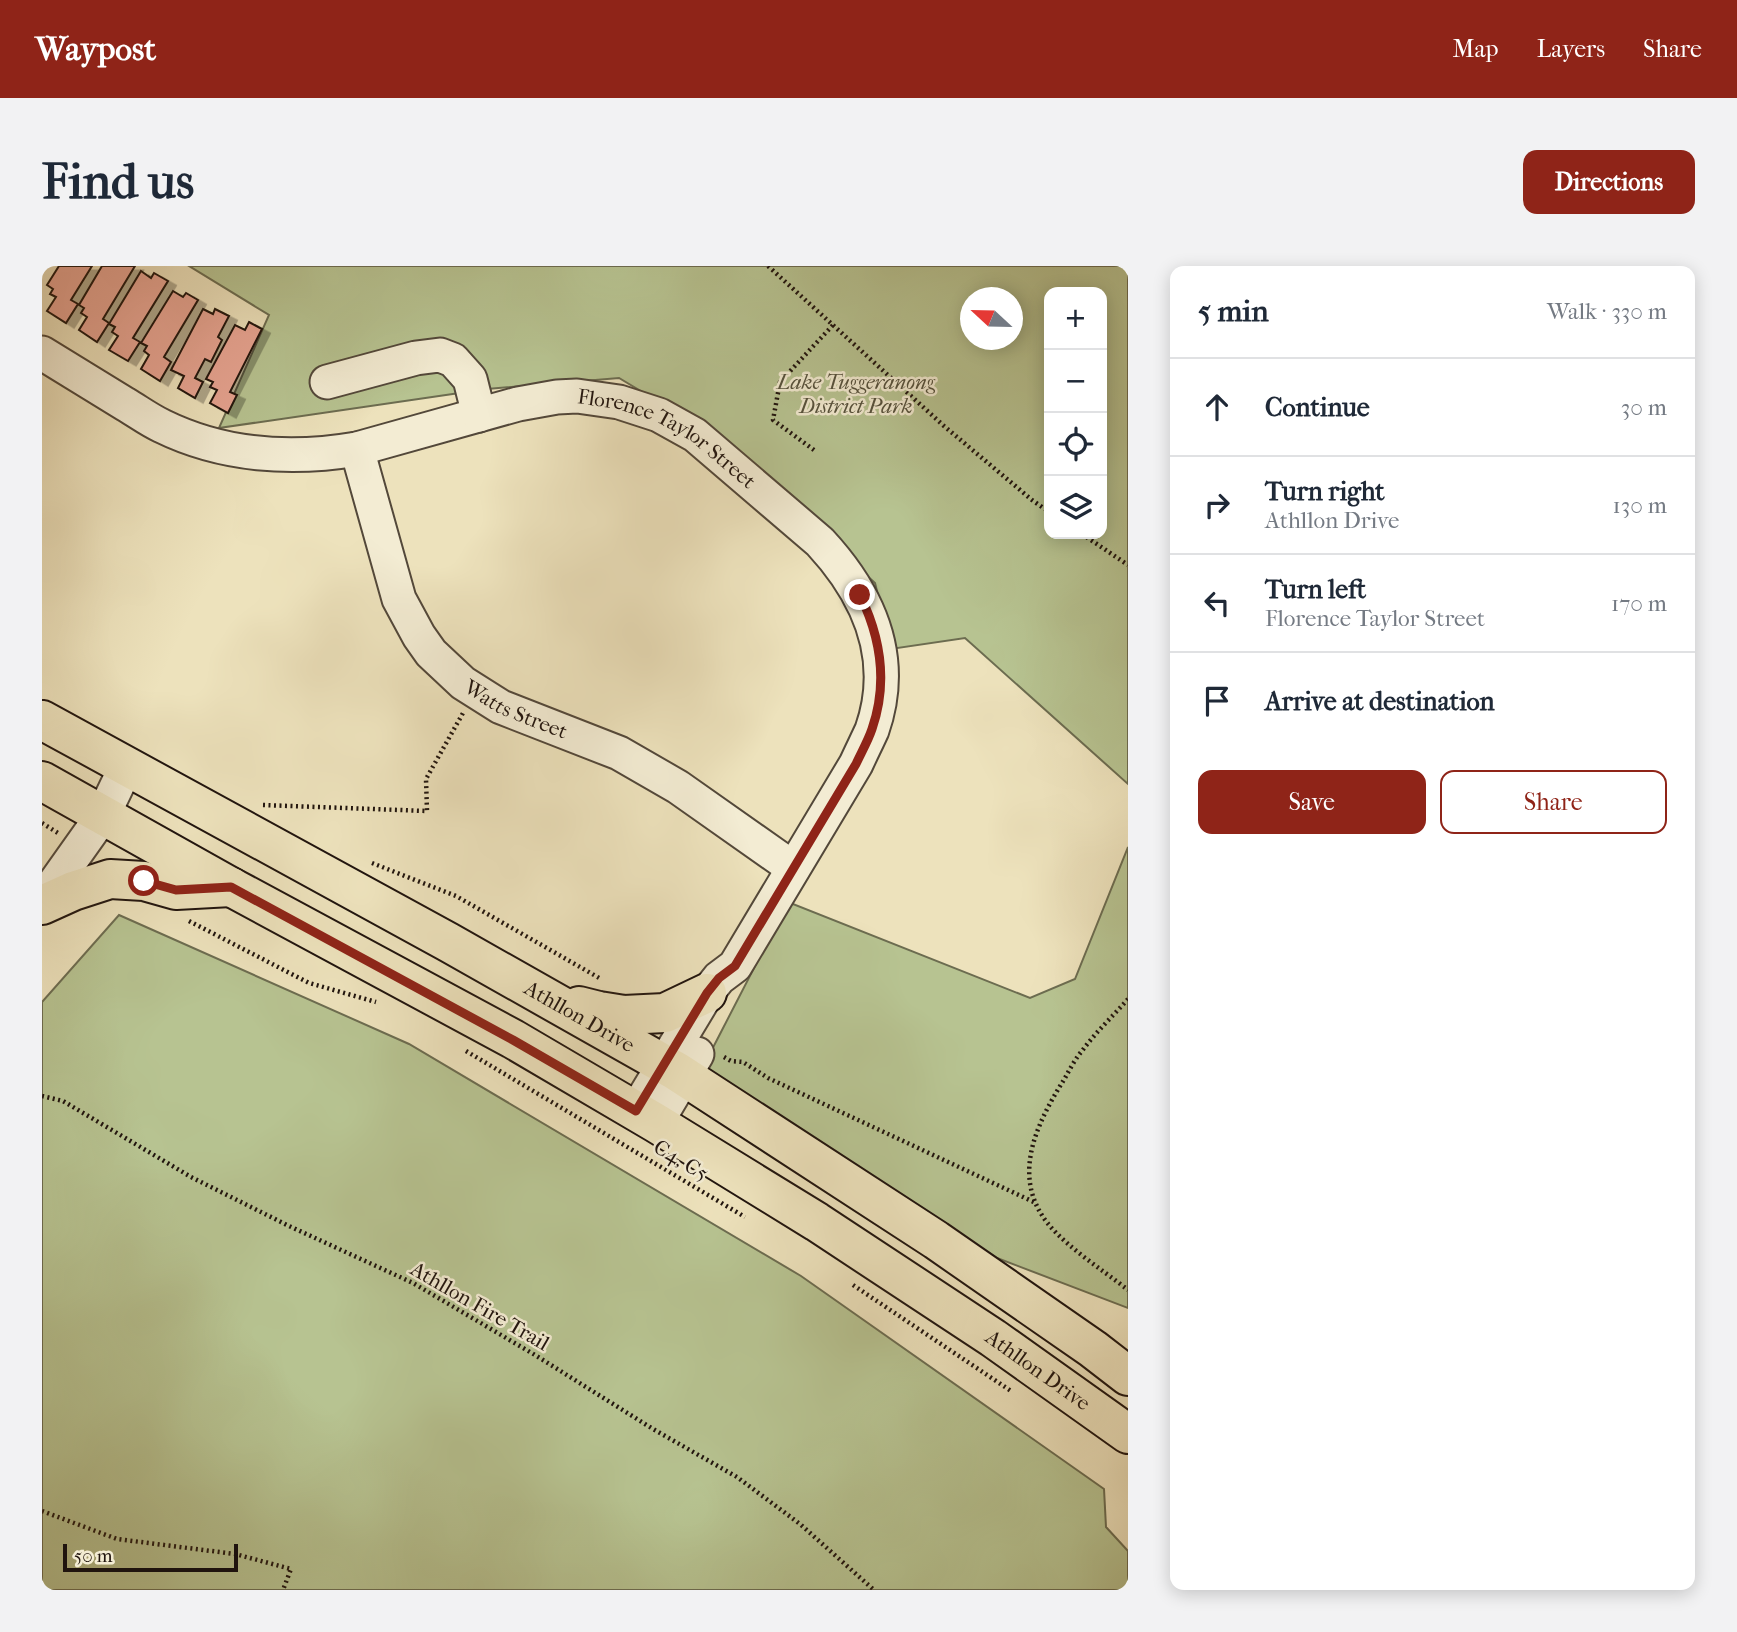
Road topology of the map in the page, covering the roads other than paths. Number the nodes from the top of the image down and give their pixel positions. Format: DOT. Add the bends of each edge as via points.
graph roads {
  1 [pos="42,353"];
  2 [pos="327,382"];
  3 [pos="479,415"];
  4 [pos="357,449"];
  5 [pos="42,720"];
  6 [pos="126,767"];
  7 [pos="42,781"];
  8 [pos="93,810"];
  9 [pos="42,862"];
  10 [pos="793,868"];
  11 [pos="231,887"];
  12 [pos="42,903"];
  13 [pos="735,966"];
  14 [pos="707,993"];
  15 [pos="543,996"];
  16 [pos="683,1061"];
  17 [pos="646,1117"];
  18 [pos="1128,1376"];
  19 [pos="1128,1434"];
  1 -- 4 [label="street, Florence Taylor Street" via="162,426 210,444 285,456"];
  2 -- 3 [label="street" via="440,355 453,360 470,379"];
  3 -- 4 [label="street, Florence Taylor Street"];
  3 -- 10 [label="street, Florence Taylor Street" via="577,396 619,402 659,415 712,448 836,559 870,614 880,653 880,693 872,730 856,764"];
  4 -- 10 [label="street, Watts Street" via="400,599 419,636 463,683 501,707 619,753 678,787"];
  5 -- 6 [label="main road, Athllon Drive"];
  6 -- 8 [label="street"];
  6 -- 15 [label="main road, Athllon Drive"];
  7 -- 8 [label="main road, Athllon Drive"];
  8 -- 9 [label="street"];
  8 -- 11 [label="main road, Athllon Drive"];
  8 -- 12 [label="street"];
  10 -- 13 [label="street, Florence Taylor Street"];
  11 -- 12 [label="main road" via="176,890 144,881 110,879"];
  11 -- 17 [label="main road, Athllon Drive"];
  13 -- 14 [label="street, Florence Taylor Street"];
  13 -- 16 [label="street, Florence Taylor Street" via="723,1009"];
  14 -- 15 [label="main road" via="665,1013 624,1014"];
  14 -- 16 [label="street, Florence Taylor Street"];
  15 -- 16 [label="main road, Athllon Drive"];
  16 -- 17 [label="street, Florence Taylor Street"];
  16 -- 18 [label="main road, Athllon Drive"];
  17 -- 19 [label="main road, Athllon Drive" via="817,1222"];
}
